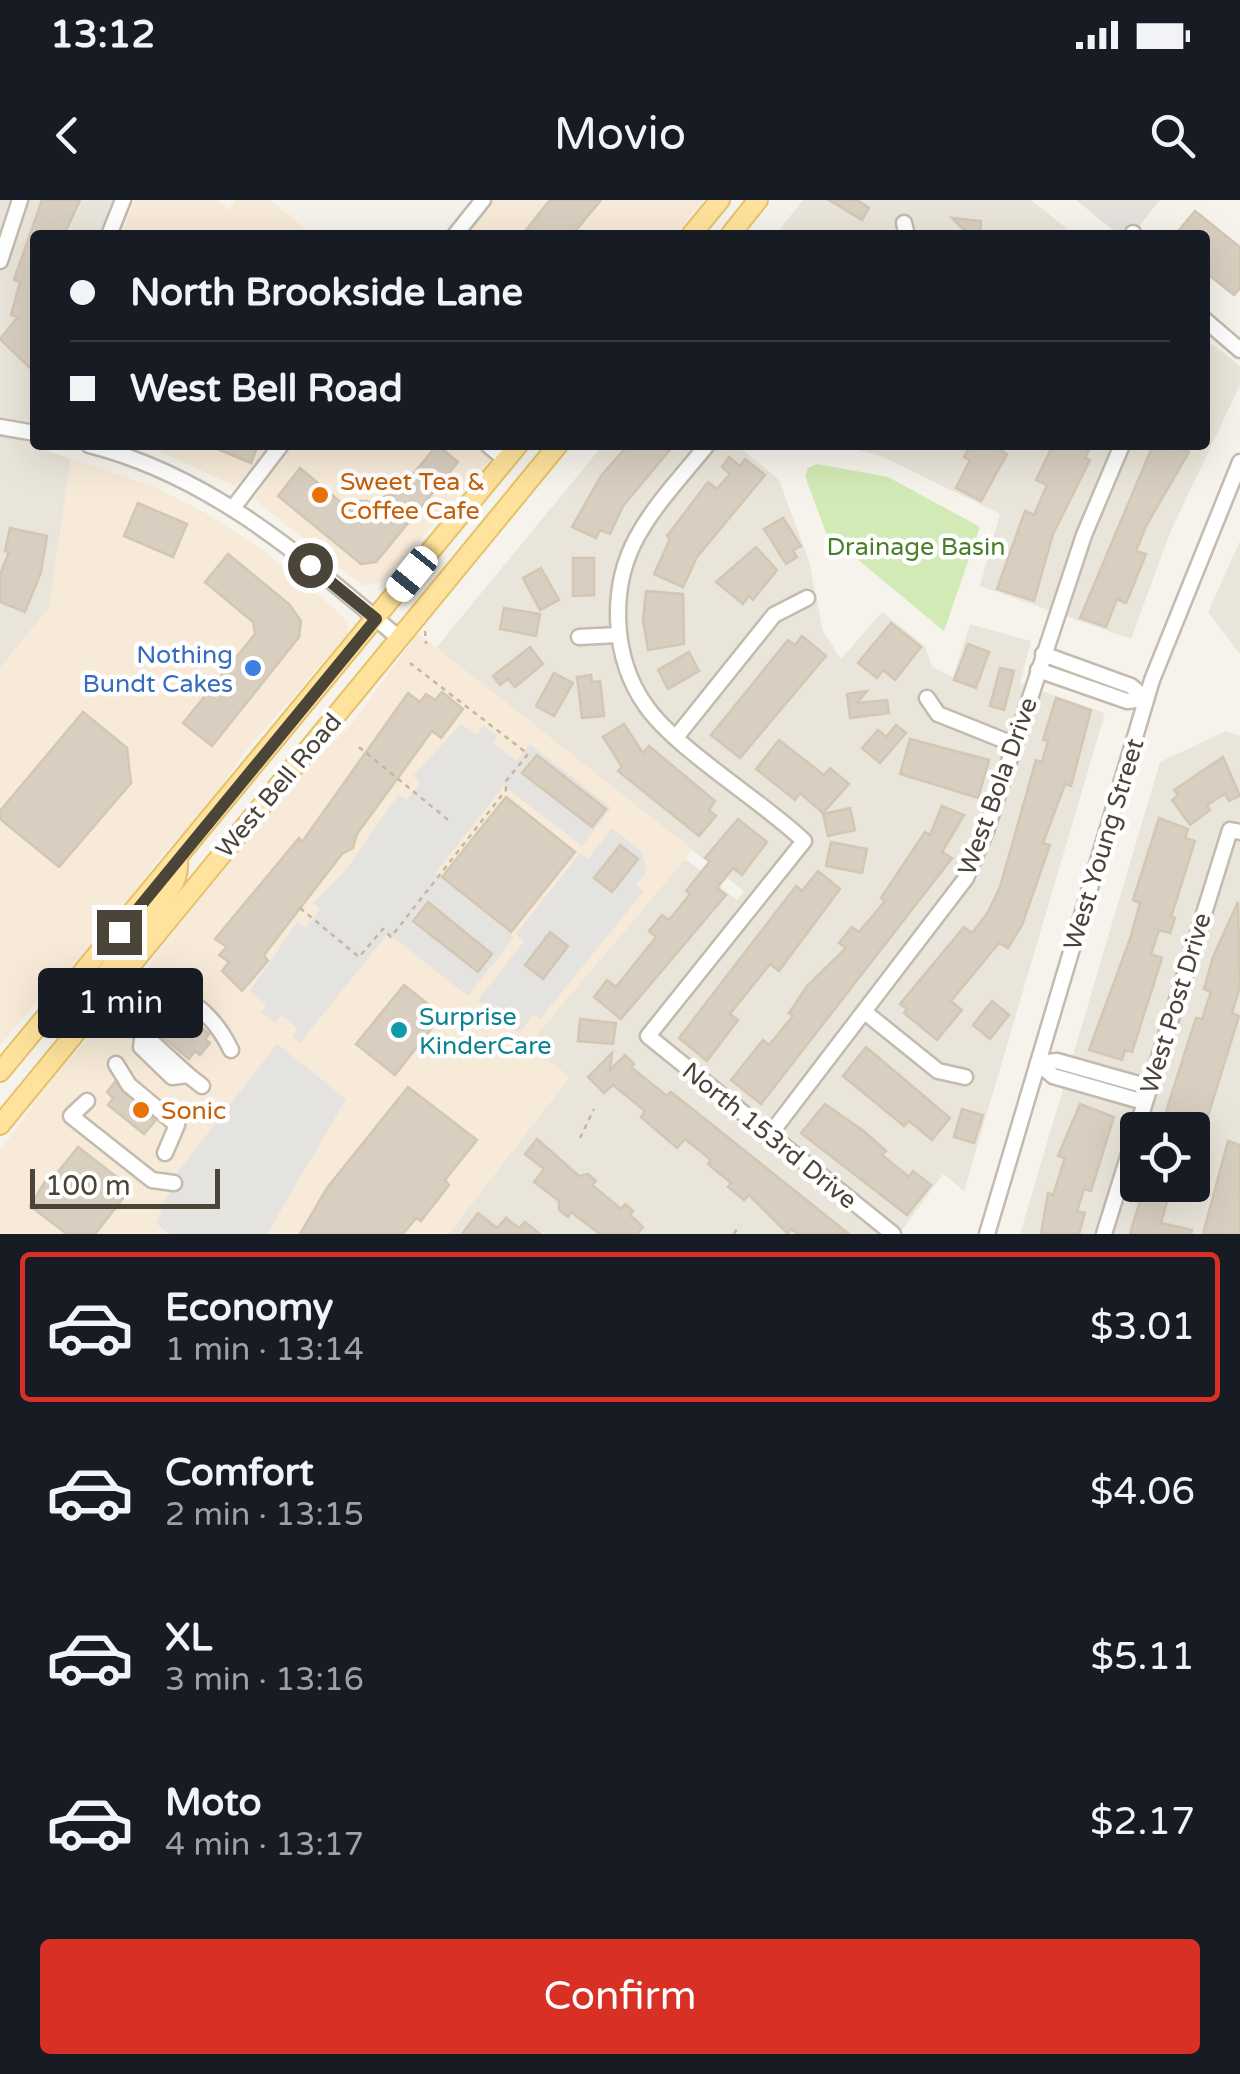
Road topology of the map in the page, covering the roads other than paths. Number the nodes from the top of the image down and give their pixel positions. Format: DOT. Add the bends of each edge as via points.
graph roads {
  1 [pos="18,200"];
  2 [pos="122,200"];
  3 [pos="484,200"];
  4 [pos="720,200"];
  5 [pos="758,200"];
  6 [pos="111,230"];
  7 [pos="459,230"];
  8 [pos="696,230"];
  9 [pos="734,230"];
  10 [pos="0,261"];
  11 [pos="1210,324"];
  12 [pos="1240,350"];
  13 [pos="0,427"];
  14 [pos="30,432"];
  15 [pos="103,450"];
  16 [pos="277,450"];
  17 [pos="554,450"];
  18 [pos="702,450"];
  19 [pos="1120,450"];
  20 [pos="512,452"];
  21 [pos="1240,462"];
  22 [pos="233,508"];
  23 [pos="807,598"];
  24 [pos="376,619"];
  25 [pos="618,635"];
  26 [pos="578,637"];
  27 [pos="399,638"];
  28 [pos="1043,654"];
  29 [pos="1038,670"];
  30 [pos="927,698"];
  31 [pos="1146,699"];
  32 [pos="677,736"];
  33 [pos="1012,744"];
  34 [pos="1235,831"];
  35 [pos="178,860"];
  36 [pos="119,932"];
  37 [pos="148,944"];
  38 [pos="94,1008"];
  39 [pos="866,1013"];
  40 [pos="231,1050"];
  41 [pos="1038,1063"];
  42 [pos="116,1064"];
  43 [pos="0,1072"];
  44 [pos="965,1077"];
  45 [pos="202,1086"];
  46 [pos="1146,1094"];
  47 [pos="87,1101"];
  48 [pos="0,1125"];
  49 [pos="768,1137"];
  50 [pos="165,1153"];
  51 [pos="174,1182"];
  52 [pos="892,1234"];
  53 [pos="987,1234"];
  54 [pos="1104,1234"];
  1 -- 10 [label="street"];
  2 -- 6 [label="street"];
  3 -- 7 [label="street"];
  4 -- 8 [label="main road"];
  5 -- 9 [label="main road"];
  11 -- 12 [label="street"];
  13 -- 14 [label="street"];
  15 -- 22 [label="street"];
  16 -- 22 [label="street"];
  17 -- 27 [label="main road, West Bell Road"];
  18 -- 25 [label="street" via="635,540 618,600"];
  19 -- 28 [label="street, West Bola Drive"];
  20 -- 24 [label="main road, West Bell Road"];
  21 -- 31 [label="street, West Young Street"];
  22 -- 24 [label="street"];
  23 -- 32 [label="street" via="774,615"];
  24 -- 27 [label="street"];
  24 -- 35 [label="main road, West Bell Road"];
  25 -- 26 [label="street"];
  25 -- 32 [label="street" via="647,708"];
  27 -- 37 [label="main road, West Bell Road"];
  28 -- 29 [label="street, West Bola Drive"];
  28 -- 31 [label="street" via="1131,686"];
  29 -- 31 [label="street" via="1127,702"];
  29 -- 33 [label="street, West Bola Drive"];
  30 -- 33 [label="street" via="938,714"];
  31 -- 41 [label="street, West Young Street"];
  32 -- 49 [label="street, North 153rd Drive" via="804,841 648,1036"];
  33 -- 39 [label="street, West Bola Drive" via="966,878"];
  34 -- 46 [label="street, West Post Drive"];
  35 -- 36 [label="main road, West Bell Road"];
  35 -- 37 [label="main road" via="178,880 147,924"];
  36 -- 38 [label="main road" via="125,948 101,980"];
  36 -- 43 [label="main road, West Bell Road"];
  37 -- 38 [label="main road, West Bell Road"];
  38 -- 48 [label="main road, West Bell Road"];
  39 -- 44 [label="street" via="938,1071"];
  39 -- 49 [label="street, West Bola Drive"];
  40 -- 45 [label="street" via="220,1027 183,998 174,997 143,1034 148,1058 172,1077 188,1076"];
  41 -- 46 [label="street" via="1053,1076"];
  41 -- 53 [label="street, West Young Street"];
  42 -- 50 [label="street" via="129,1085 177,1125"];
  46 -- 54 [label="street, West Post Drive"];
  47 -- 51 [label="street" via="72,1116 152,1180"];
  49 -- 52 [label="street, North 153rd Drive"];
}
